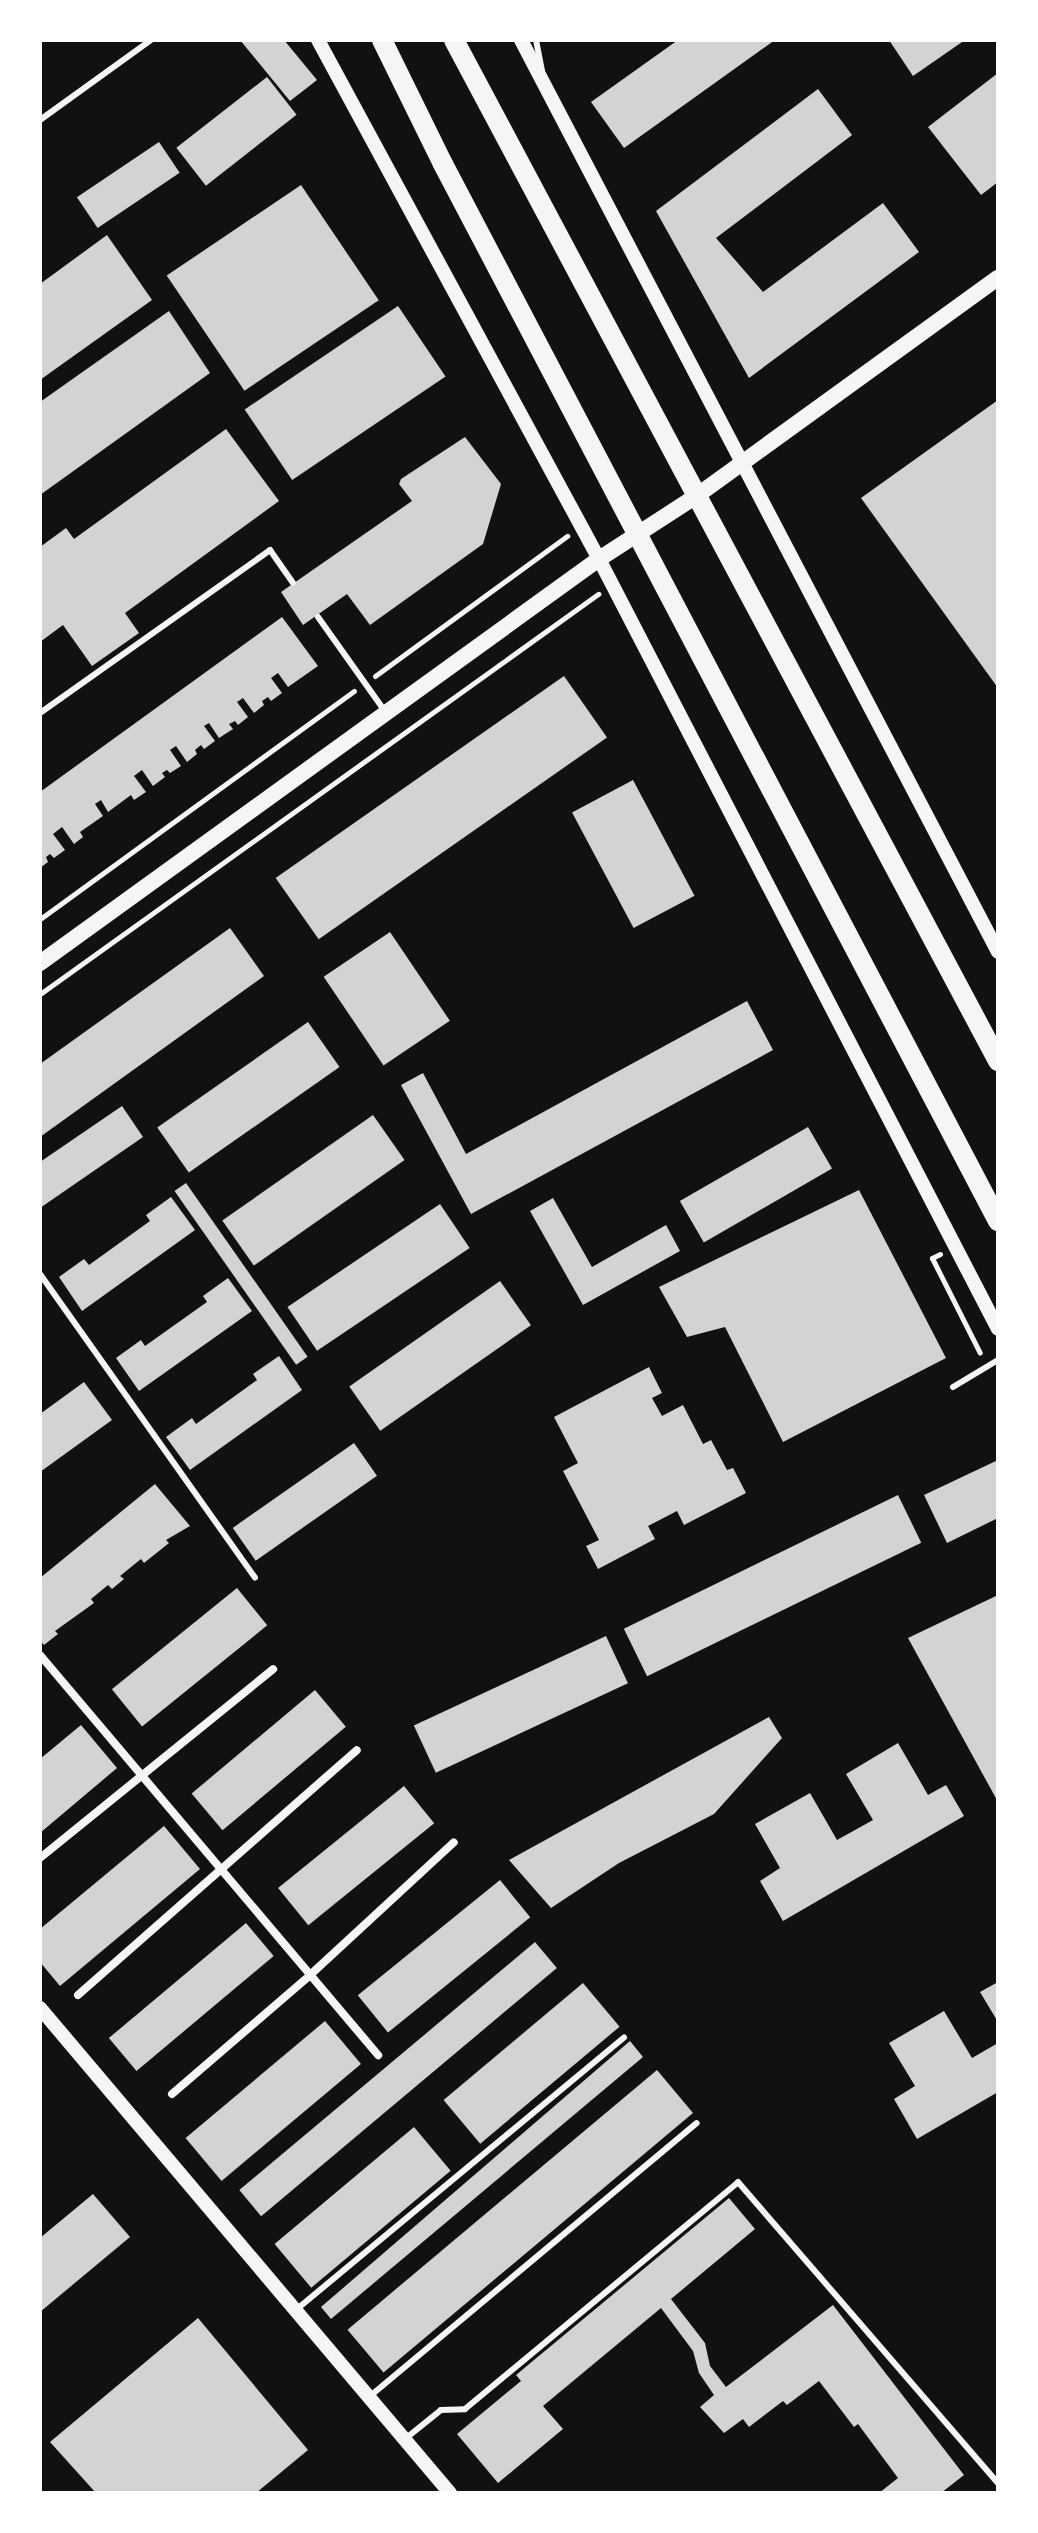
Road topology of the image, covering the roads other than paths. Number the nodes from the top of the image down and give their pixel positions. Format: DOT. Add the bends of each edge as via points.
graph roads {
  1 [pos="151,40"];
  2 [pos="318,40"];
  3 [pos="382,40"];
  4 [pos="454,40"];
  5 [pos="521,40"];
  6 [pos="536,40"];
  7 [pos="545,85"];
  8 [pos="40,120"];
  9 [pos="998,278"];
  10 [pos="743,460"];
  11 [pos="695,497"];
  12 [pos="636,533"];
  13 [pos="599,559"];
  14 [pos="293,583"];
  15 [pos="318,617"];
  16 [pos="40,713"];
  17 [pos="386,713"];
  18 [pos="998,952"];
  19 [pos="40,963"];
  20 [pos="998,1061"];
  21 [pos="998,1221"];
  22 [pos="40,1274"];
  23 [pos="998,1329"];
  24 [pos="998,1360"];
  25 [pos="953,1387"];
  26 [pos="255,1578"];
  27 [pos="40,1655"];
  28 [pos="273,1669"];
  29 [pos="357,1750"];
  30 [pos="140,1775"];
  31 [pos="454,1842"];
  32 [pos="40,1858"];
  33 [pos="221,1872"];
  34 [pos="309,1976"];
  35 [pos="78,1995"];
  36 [pos="40,2008"];
  37 [pos="624,2038"];
  38 [pos="378,2055"];
  39 [pos="172,2094"];
  40 [pos="697,2123"];
  41 [pos="296,2310"];
  42 [pos="369,2397"];
  43 [pos="405,2439"];
  44 [pos="998,2483"];
  45 [pos="450,2493"];
  1 -- 8 [label="lane"];
  2 -- 13 [label="street"];
  3 -- 12 [label="main road"];
  4 -- 11 [label="main road"];
  5 -- 7 [label="street"];
  6 -- 7 [label="lane"];
  7 -- 10 [label="street"];
  9 -- 10 [label="main road"];
  10 -- 11 [label="main road"];
  10 -- 18 [label="street"];
  11 -- 12 [label="main road"];
  11 -- 20 [label="main road"];
  12 -- 13 [label="main road"];
  12 -- 21 [label="main road"];
  13 -- 17 [label="main road"];
  13 -- 23 [label="street"];
  14 -- 16 [label="lane" via="270,550"];
  15 -- 17 [label="lane"];
  17 -- 19 [label="main road"];
  22 -- 26 [label="lane"];
  24 -- 25 [label="lane"];
  27 -- 30 [label="street"];
  28 -- 30 [label="street"];
  29 -- 33 [label="street"];
  30 -- 32 [label="street"];
  30 -- 33 [label="street"];
  31 -- 34 [label="street"];
  33 -- 34 [label="street"];
  33 -- 35 [label="street"];
  34 -- 38 [label="street"];
  34 -- 39 [label="street"];
  36 -- 41 [label="street"];
  37 -- 41 [label="lane"];
  40 -- 42 [label="lane"];
  41 -- 42 [label="street"];
  42 -- 43 [label="street"];
  43 -- 44 [label="lane" via="441,2410 465,2409 738,2182"];
  43 -- 45 [label="street"];
}
